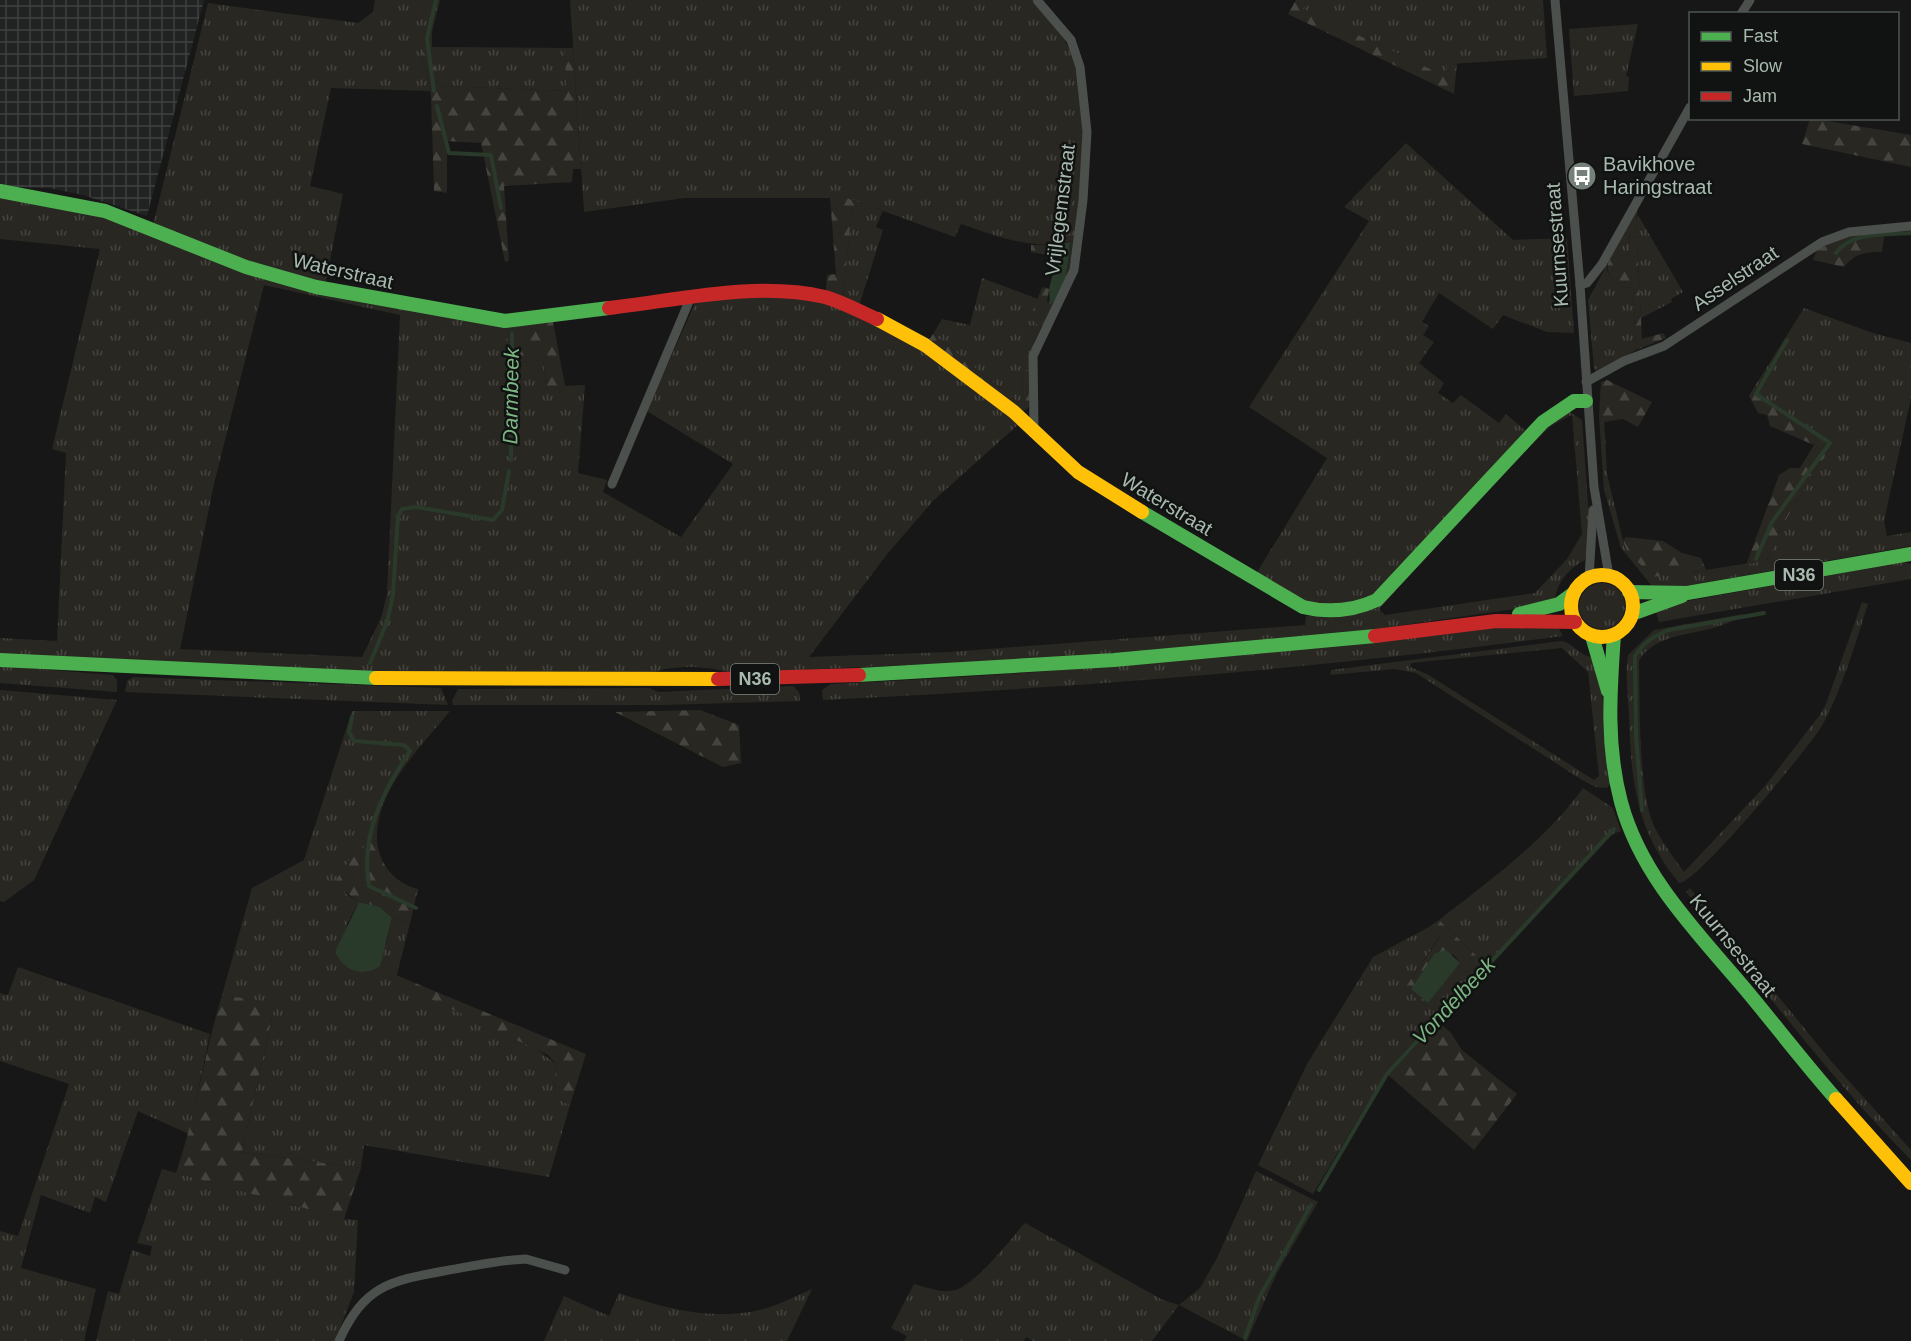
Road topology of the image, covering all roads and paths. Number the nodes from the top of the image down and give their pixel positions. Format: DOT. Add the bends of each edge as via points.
graph roads {
  1 [pos="1037,0"];
  2 [pos="1555,0"];
  3 [pos="1689,108"];
  4 [pos="0,191"];
  5 [pos="1911,226"];
  6 [pos="1580,285"];
  7 [pos="690,299"];
  8 [pos="1586,382"];
  9 [pos="1587,401"];
  10 [pos="1034,429"];
  11 [pos="612,484"];
  12 [pos="1594,487"];
  13 [pos="1911,554"];
  14 [pos="1610,576"];
  15 [pos="1589,578"];
  16 [pos="1629,592"];
  17 [pos="1574,593"];
  18 [pos="1688,593"];
  19 [pos="1632,614"];
  20 [pos="1508,619"];
  21 [pos="1575,622"];
  22 [pos="1614,635"];
  23 [pos="1592,636"];
  24 [pos="0,660"];
  25 [pos="1608,691"];
  26 [pos="1911,1183"];
  27 [pos="565,1270"];
  28 [pos="339,1341"];
  1 -- 10 [label="street, Vrijlegemstraat" via="1071,40 1086,96 1088,132 1074,270 1033,356"];
  2 -- 6 [label="street, Kuurnsestraat"];
  3 -- 6 [label="street" via="1602,264 1587,283"];
  4 -- 7 [label="street, Waterstraat" via="105,211 246,267 316,287 493,319 520,320"];
  5 -- 8 [label="street, Asselstraat" via="1849,232 1822,242 1664,346 1624,361"];
  6 -- 8 [label="street, Kuurnsestraat"];
  7 -- 10 [label="street, Waterstraat" via="791,291 828,298 925,345"];
  7 -- 11 [label="street"];
  8 -- 9 [label="street, Kuurnsestraat"];
  9 -- 10 [label="street, Waterstraat" via="1574,401 1543,422 1377,600 1364,606 1317,611 1303,607 1130,506 1078,472"];
  9 -- 12 [label="street, Kuurnsestraat"];
  12 -- 14 [label="street, Kuurnsestraat"];
  12 -- 15 [label="street, Kuurnsestraat"];
  13 -- 18 [label="street, N36"];
  14 -- 15 [label="street"];
  14 -- 16 [label="street"];
  15 -- 17 [label="street, N36"];
  16 -- 18 [label="street, N36"];
  16 -- 19 [label="street"];
  17 -- 20 [label="street, N36" via="1559,604"];
  17 -- 21 [label="street" via="1571,603"];
  18 -- 19 [label="street, N36"];
  19 -- 22 [label="street, N36"];
  20 -- 21 [label="street, N36"];
  20 -- 24 [label="street, N36" via="1149,657 766,679 346,679"];
  21 -- 23 [label="street"];
  22 -- 23 [label="street"];
  22 -- 25 [label="street, Kuurnsestraat"];
  23 -- 25 [label="street, Kuurnsestraat"];
  25 -- 26 [label="street, Kuurnsestraat" via="1621,802 1643,861 1809,1069"];
  27 -- 28 [label="street" via="535,1261 513,1260 391,1282 366,1300"];
}
